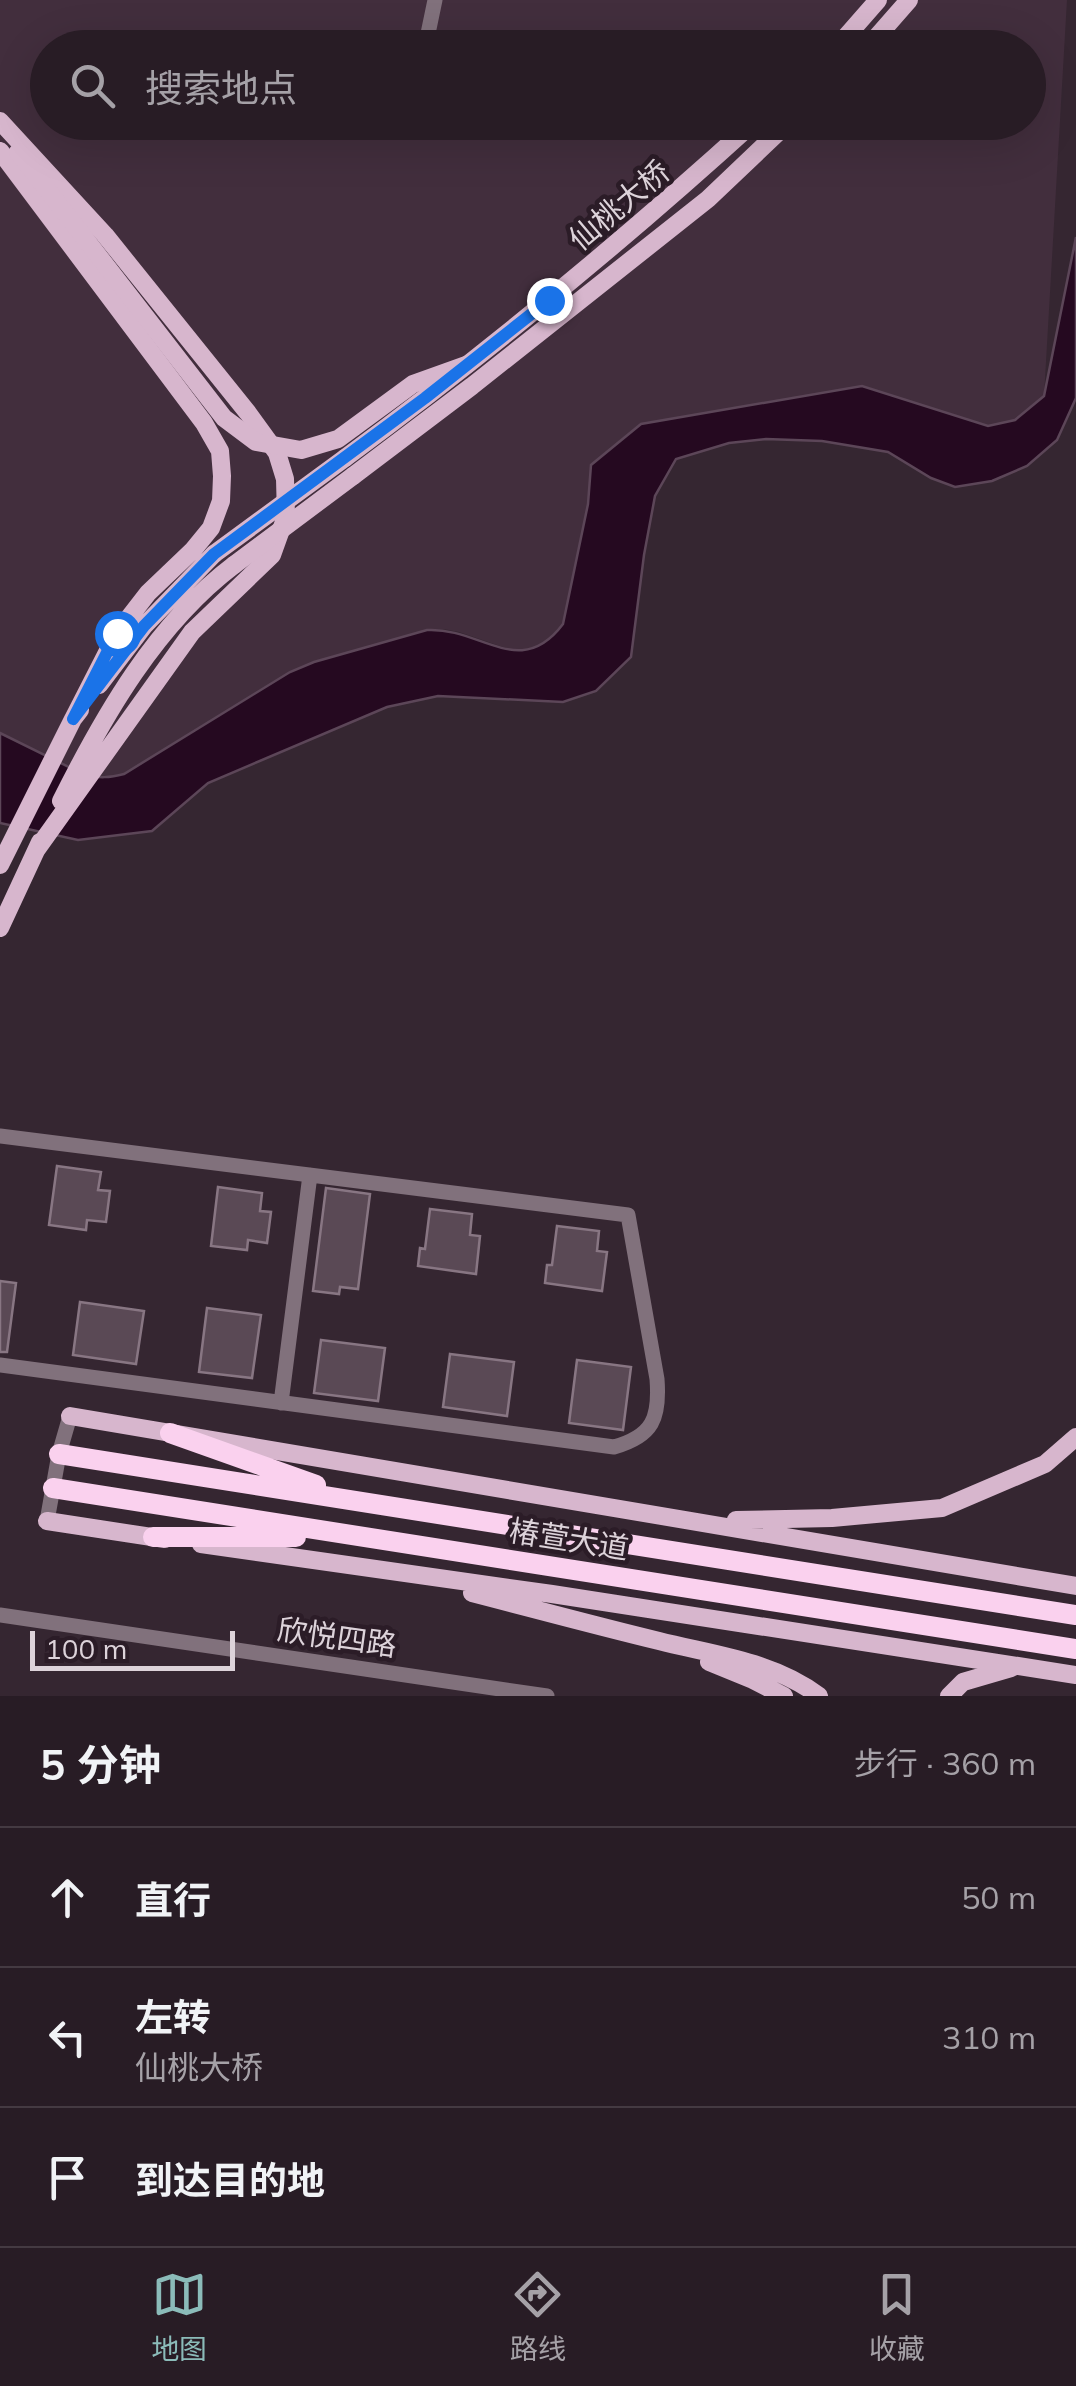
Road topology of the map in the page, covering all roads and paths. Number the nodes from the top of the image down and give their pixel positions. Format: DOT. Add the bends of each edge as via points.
graph roads {
  1 [pos="435,0"];
  2 [pos="878,0"];
  3 [pos="909,0"];
  4 [pos="429,30"];
  5 [pos="852,30"];
  6 [pos="883,30"];
  7 [pos="0,122"];
  8 [pos="734,140"];
  9 [pos="770,140"];
  10 [pos="12,152"];
  11 [pos="466,365"];
  12 [pos="73,719"];
  13 [pos="37,849"];
  14 [pos="0,865"];
  15 [pos="0,928"];
  16 [pos="0,1136"];
  17 [pos="310,1175"];
  18 [pos="0,1365"];
  19 [pos="282,1403"];
  20 [pos="70,1416"];
  21 [pos="170,1433"];
  22 [pos="1076,1437"];
  23 [pos="58,1454"];
  24 [pos="53,1488"];
  25 [pos="365,1502"];
  26 [pos="690,1520"];
  27 [pos="47,1521"];
  28 [pos="153,1537"];
  29 [pos="360,1537"];
  30 [pos="399,1573"];
  31 [pos="1076,1586"];
  32 [pos="0,1615"];
  33 [pos="1076,1615"];
  34 [pos="663,1642"];
  35 [pos="1076,1649"];
  36 [pos="1017,1666"];
  37 [pos="1076,1675"];
  38 [pos="526,1694"];
  39 [pos="547,1696"];
  40 [pos="784,1696"];
  41 [pos="819,1696"];
  42 [pos="950,1696"];
  1 -- 4 [label="street"];
  2 -- 5 [label="main road"];
  3 -- 6 [label="main road"];
  7 -- 10 [label="main road"];
  8 -- 11 [label="main road, 仙桃大桥"];
  9 -- 13 [label="main road, 仙桃大桥, bridge" via="708,199 215,580 161,638 95,733"];
  10 -- 11 [label="main road, bridge" via="224,418 256,442 301,450 338,439 413,384"];
  10 -- 12 [label="main road" via="220,451 221,501 211,528 117,633"];
  10 -- 13 [label="main road, bridge" via="104,235 277,453 285,479 286,516 272,555 192,632"];
  11 -- 12 [label="main road, 仙桃大桥, bridge" via="214,554 144,626"];
  12 -- 14 [label="main road, 仙桃大桥"];
  13 -- 15 [label="main road, 仙桃大桥"];
  16 -- 17 [label="street"];
  17 -- 19 [label="street"];
  17 -- 19 [label="street" via="628,1215 657,1379 656,1416 632,1442 614,1447"];
  18 -- 19 [label="street"];
  20 -- 21 [label="main road"];
  20 -- 23 [label="street"];
  21 -- 25 [label="highway"];
  21 -- 26 [label="main road"];
  22 -- 26 [label="main road" via="1045,1464 942,1508"];
  23 -- 24 [label="street"];
  23 -- 25 [label="highway, 椿萱大道"];
  24 -- 27 [label="street"];
  24 -- 29 [label="highway, 椿萱大道"];
  25 -- 33 [label="highway, 椿萱大道"];
  26 -- 31 [label="main road"];
  27 -- 28 [label="main road"];
  28 -- 29 [label="highway"];
  28 -- 30 [label="main road"];
  29 -- 35 [label="highway, 椿萱大道"];
  30 -- 34 [label="main road"];
  30 -- 36 [label="main road"];
  32 -- 38 [label="street, 欣悦四路"];
  34 -- 40 [label="main road"];
  34 -- 41 [label="main road" via="754,1663"];
  36 -- 37 [label="main road"];
  36 -- 42 [label="main road" via="963,1682"];
  38 -- 39 [label="street, 欣悦四路"];
}
